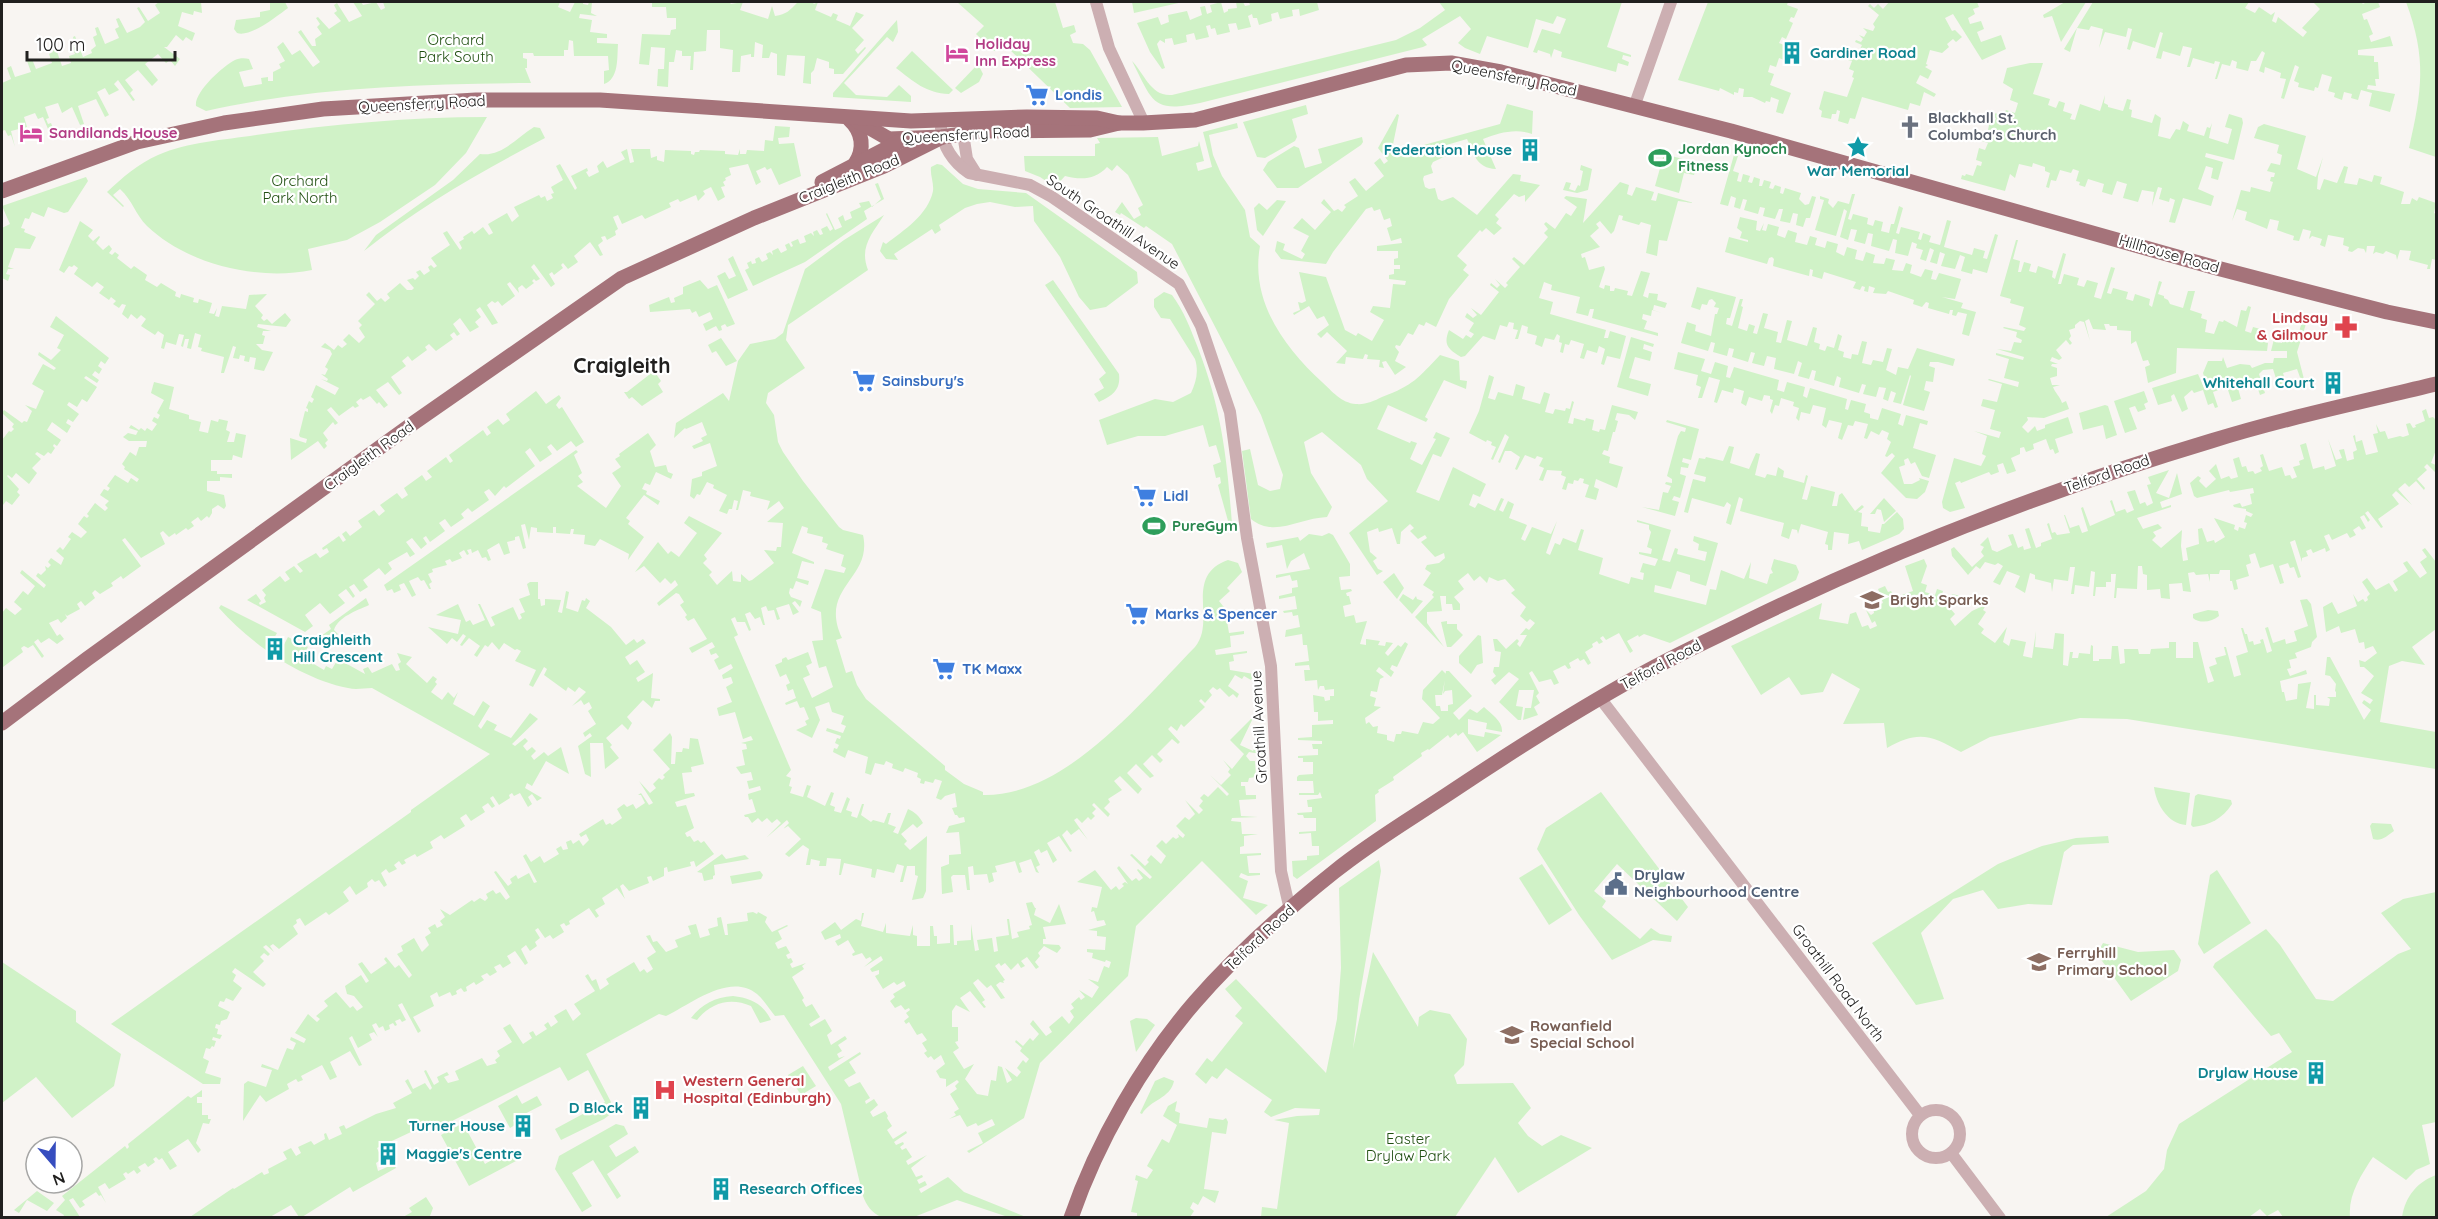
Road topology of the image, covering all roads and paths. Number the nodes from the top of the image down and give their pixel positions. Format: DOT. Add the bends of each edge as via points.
graph roads {
  1 [pos="1096,2"];
  2 [pos="1671,2"];
  3 [pos="1634,107"];
  4 [pos="850,118"];
  5 [pos="936,121"];
  6 [pos="1119,123"];
  7 [pos="1144,123"];
  8 [pos="962,126"];
  9 [pos="942,137"];
  10 [pos="908,138"];
  11 [pos="855,164"];
  12 [pos="978,176"];
  13 [pos="1905,181"];
  14 [pos="2,191"];
  15 [pos="754,218"];
  16 [pos="2436,322"];
  17 [pos="2436,384"];
  18 [pos="1248,542"];
  19 [pos="1600,698"];
  20 [pos="2,723"];
  21 [pos="1290,910"];
  22 [pos="1920,1115"];
  23 [pos="1951,1153"];
  24 [pos="1071,1218"];
  25 [pos="2000,1218"];
  1 -- 7 [label="street" via="1112,54"];
  2 -- 3 [label="street"];
  3 -- 7 [label="main road, Queensferry Road" via="1501,72 1451,63 1419,63 1195,120"];
  3 -- 13 [label="main road, Queensferry Road"];
  4 -- 5 [label="main road, Queensferry Road"];
  4 -- 10 [label="main road, Queensferry Road" via="890,139"];
  4 -- 11 [label="main road" via="861,136 861,155"];
  4 -- 14 [label="main road, Queensferry Road" via="600,100 476,100 323,109 224,123 136,142"];
  5 -- 8 [label="main road, Queensferry Road"];
  5 -- 9 [label="street, South Groathill Avenue"];
  5 -- 10 [label="main road, Craigleith Road"];
  6 -- 7 [label="main road, Queensferry Road"];
  6 -- 8 [label="main road, Queensferry Road" via="1079,118"];
  6 -- 8 [label="main road, Queensferry Road" via="1090,130 981,131"];
  8 -- 9 [label="main road, Queensferry Road"];
  8 -- 12 [label="street" via="967,159"];
  9 -- 10 [label="main road, Queensferry Road"];
  9 -- 12 [label="street, South Groathill Avenue" via="945,148 960,167"];
  9 -- 15 [label="main road, Craigleith Road"];
  10 -- 11 [label="main road, Craigleith Road"];
  11 -- 15 [label="main road, Craigleith Road"];
  12 -- 18 [label="street, South Groathill Avenue" via="1030,185 1157,267 1182,288 1210,348 1230,412"];
  13 -- 16 [label="main road, Hillhouse Road" via="2245,276"];
  15 -- 20 [label="main road, Craigleith Road" via="643,267 598,294 406,428"];
  17 -- 19 [label="main road, Telford Road" via="2246,430 2028,501 1863,568 1752,619"];
  18 -- 21 [label="street, Groathill Avenue" via="1271,666 1281,871"];
  19 -- 21 [label="main road, Telford Road" via="1527,741 1369,846"];
  19 -- 22 [label="street, Groathill Road North"];
  21 -- 24 [label="main road, Telford Road" via="1211,984 1160,1048 1092,1163"];
  22 -- 23 [label="street" via="1911,1137 1919,1152 1935,1158"];
  22 -- 23 [label="street" via="1943,1110 1957,1121 1959,1141"];
  23 -- 25 [label="street"];
}
